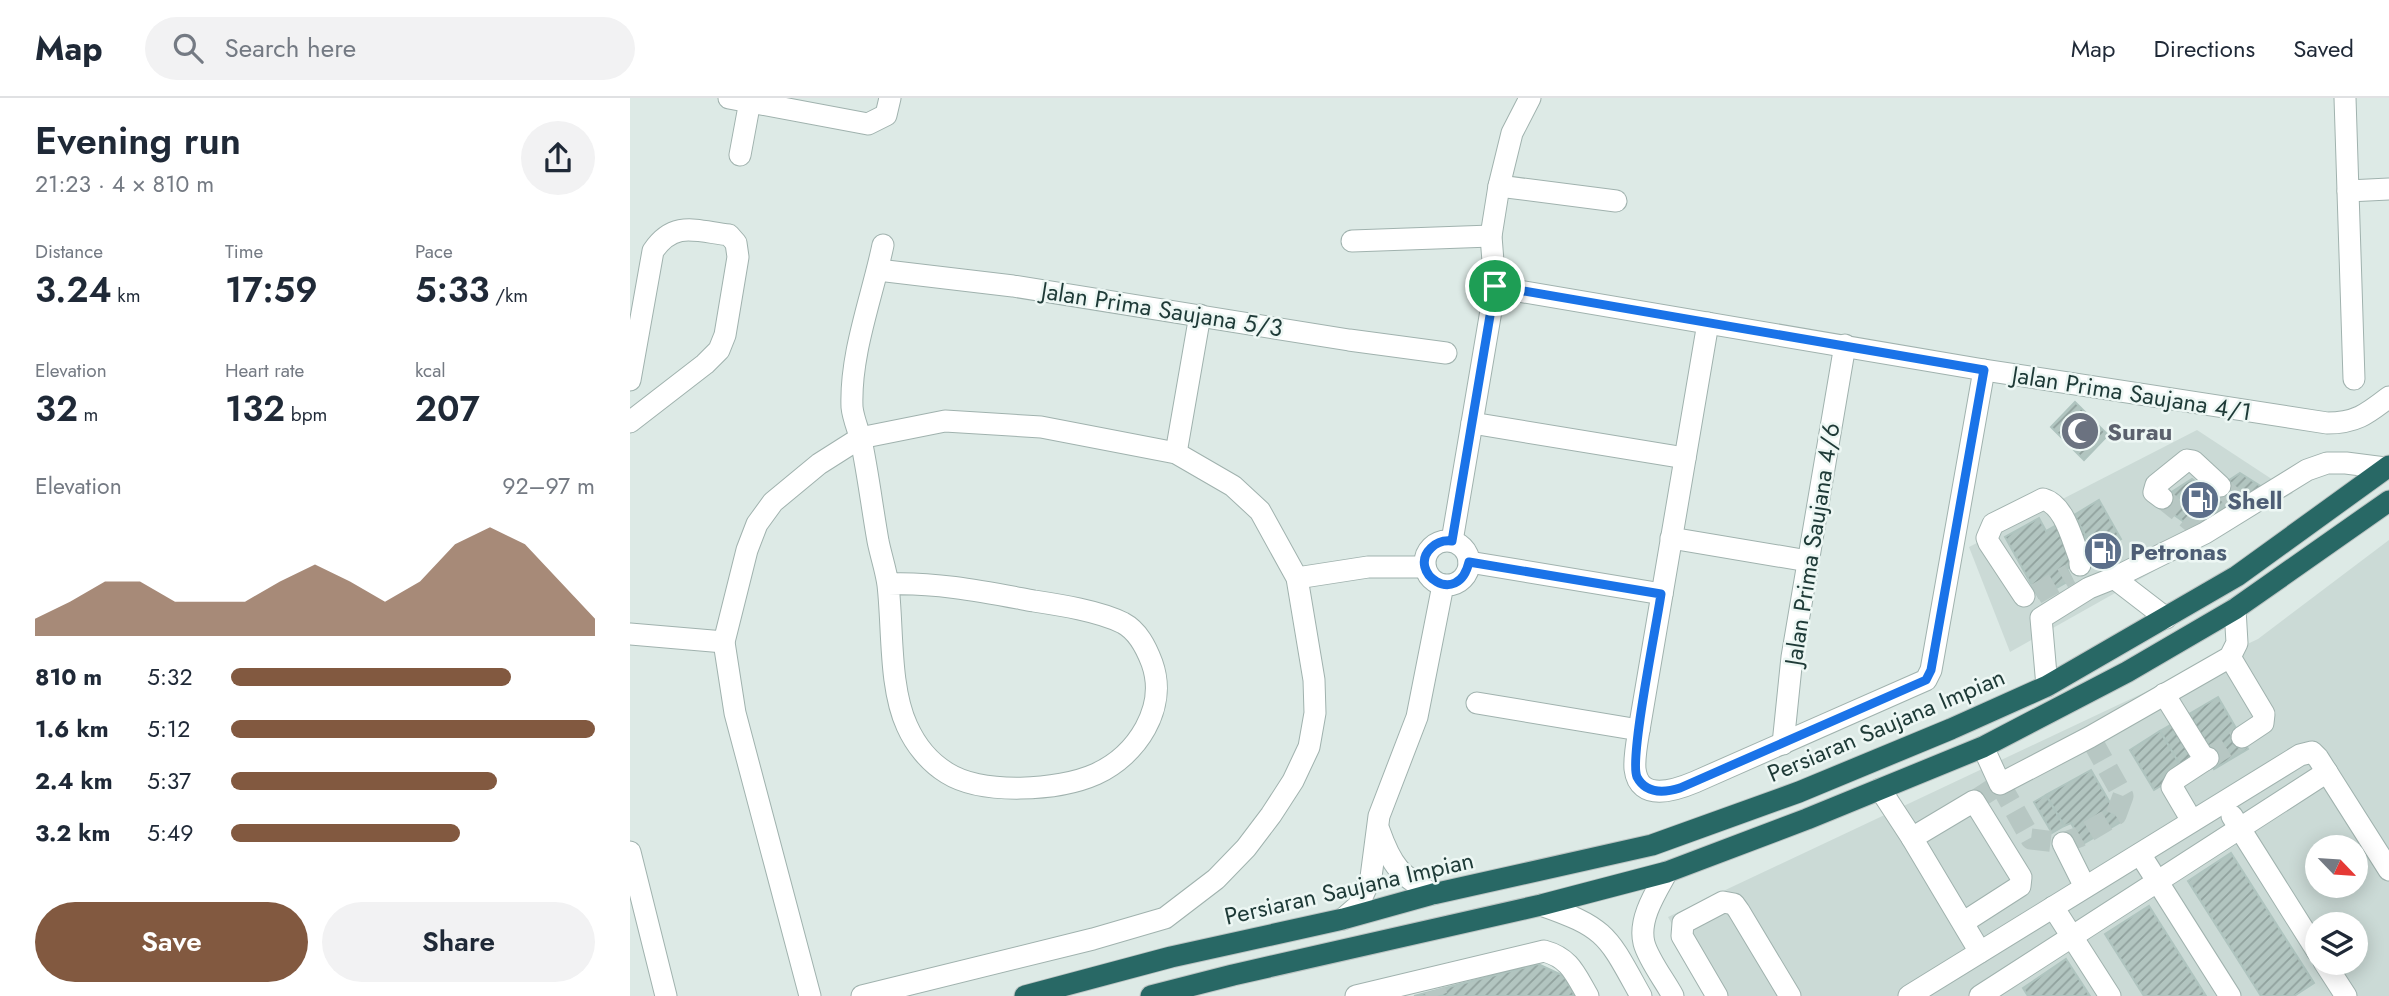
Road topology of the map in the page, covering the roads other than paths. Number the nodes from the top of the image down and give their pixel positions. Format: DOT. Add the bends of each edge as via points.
graph roads {
  1 [pos="2345,98"];
  2 [pos="1526,99"];
  3 [pos="749,100"];
  4 [pos="888,106"];
  5 [pos="740,155"];
  6 [pos="1499,186"];
  7 [pos="2389,189"];
  8 [pos="2348,191"];
  9 [pos="1616,201"];
  10 [pos="1491,236"];
  11 [pos="1353,241"];
  12 [pos="883,245"];
  13 [pos="878,270"];
  14 [pos="1495,286"];
  15 [pos="1200,315"];
  16 [pos="1708,323"];
  17 [pos="1845,345"];
  18 [pos="1446,353"];
  19 [pos="1984,370"];
  20 [pos="2354,379"];
  21 [pos="630,380"];
  22 [pos="2389,397"];
  23 [pos="630,422"];
  24 [pos="1472,423"];
  25 [pos="860,438"];
  26 [pos="1176,453"];
  27 [pos="1685,458"];
  28 [pos="2387,467"];
  29 [pos="2220,486"];
  30 [pos="2162,498"];
  31 [pos="2389,501"];
  32 [pos="1671,538"];
  33 [pos="1452,541"];
  34 [pos="1808,561"];
  35 [pos="1469,562"];
  36 [pos="1425,567"];
  37 [pos="1297,578"];
  38 [pos="2114,578"];
  39 [pos="888,584"];
  40 [pos="1443,585"];
  41 [pos="2089,588"];
  42 [pos="1661,594"];
  43 [pos="2235,609"];
  44 [pos="2041,618"];
  45 [pos="2166,618"];
  46 [pos="630,634"];
  47 [pos="723,642"];
  48 [pos="2231,657"];
  49 [pos="2047,686"];
  50 [pos="2164,694"];
  51 [pos="1477,703"];
  52 [pos="1639,730"];
  53 [pos="2242,737"];
  54 [pos="1783,744"];
  55 [pos="1983,747"];
  56 [pos="2323,765"];
  57 [pos="1880,789"];
  58 [pos="2223,802"];
  59 [pos="2192,821"];
  60 [pos="2239,828"];
  61 [pos="1379,830"];
  62 [pos="1912,838"];
  63 [pos="2063,843"];
  64 [pos="630,852"];
  65 [pos="2140,854"];
  66 [pos="2389,870"];
  67 [pos="1667,872"];
  68 [pos="2157,881"];
  69 [pos="2085,887"];
  70 [pos="1433,894"];
  71 [pos="1541,905"];
  72 [pos="2053,907"];
  73 [pos="1343,919"];
  74 [pos="1964,922"];
  75 [pos="2305,932"];
  76 [pos="2072,937"];
  77 [pos="1974,956"];
  78 [pos="1233,975"];
  79 [pos="2332,975"];
  80 [pos="1987,994"];
  81 [pos="666,996"];
  82 [pos="810,996"];
  83 [pos="862,996"];
  84 [pos="1025,996"];
  85 [pos="1151,996"];
  86 [pos="1205,996"];
  87 [pos="1356,996"];
  88 [pos="1588,996"];
  89 [pos="1641,996"];
  90 [pos="1673,996"];
  91 [pos="1717,996"];
  92 [pos="1790,996"];
  93 [pos="1909,996"];
  94 [pos="2110,996"];
  95 [pos="2230,996"];
  96 [pos="2346,996"];
  1 -- 8 [label="street"];
  2 -- 6 [label="street"];
  3 -- 4 [label="street" via="868,124"];
  3 -- 5 [label="street"];
  6 -- 9 [label="street"];
  6 -- 10 [label="street"];
  7 -- 8 [label="street"];
  8 -- 20 [label="street"];
  10 -- 11 [label="street"];
  10 -- 14 [label="street"];
  12 -- 13 [label="street"];
  13 -- 15 [label="street, Jalan Prima Saujana 5/3"];
  13 -- 25 [label="street" via="853,374 852,410"];
  14 -- 16 [label="street, Jalan Prima Saujana 4/1"];
  14 -- 24 [label="street"];
  15 -- 18 [label="street, Jalan Prima Saujana 5/3"];
  15 -- 26 [label="street"];
  16 -- 17 [label="street, Jalan Prima Saujana 4/1"];
  16 -- 27 [label="street"];
  17 -- 19 [label="street, Jalan Prima Saujana 4/1"];
  17 -- 34 [label="street, Jalan Prima Saujana 4/6"];
  19 -- 22 [label="street, Jalan Prima Saujana 4/1" via="2327,423 2360,418"];
  19 -- 54 [label="street" via="1926,680"];
  21 -- 23 [label="street" via="653,251 662,238 675,231 729,235 738,257 719,349"];
  24 -- 27 [label="street"];
  24 -- 33 [label="street"];
  25 -- 26 [label="street" via="945,421 979,422 1041,427"];
  25 -- 39 [label="street"];
  25 -- 47 [label="street" via="787,488 757,524"];
  26 -- 37 [label="street" via="1233,486 1260,511"];
  27 -- 32 [label="street"];
  28 -- 38 [label="street" via="2327,463 2307,470"];
  28 -- 45 [label="highway, Persiaran Saujana Impian" via="2237,576"];
  29 -- 30 [label="street" via="2187,460 2156,485 2154,492"];
  31 -- 43 [label="highway"];
  32 -- 34 [label="street"];
  32 -- 42 [label="street"];
  33 -- 35 [label="street" via="1463,548"];
  33 -- 36 [label="street" via="1432,546"];
  34 -- 54 [label="street, Jalan Prima Saujana 4/6"];
  35 -- 40 [label="street" via="1462,579"];
  35 -- 42 [label="street"];
  36 -- 37 [label="street" via="1368,567"];
  36 -- 40 [label="street" via="1429,576"];
  37 -- 83 [label="street" via="1314,680 1309,747 1271,815 1216,879 1165,918"];
  38 -- 41 [label="street"];
  38 -- 45 [label="street"];
  39 -- 39 [label="street" via="893,660 906,725 926,756 948,774 985,788 1063,783 1097,774 1131,750 1149,725 1156,700 1155,672 1145,643 1124,623 1071,607 969,589"];
  40 -- 61 [label="street" via="1417,717 1379,816"];
  41 -- 44 [label="street"];
  41 -- 44 [label="street" via="2075,569 2080,559 2060,513 2049,501 2043,499 1993,524 1989,543 2030,595"];
  42 -- 52 [label="street"];
  43 -- 48 [label="street" via="2237,643"];
  43 -- 55 [label="highway"];
  44 -- 49 [label="street"];
  45 -- 49 [label="highway, Persiaran Saujana Impian"];
  46 -- 47 [label="street"];
  47 -- 82 [label="street" via="735,713"];
  48 -- 50 [label="street"];
  48 -- 53 [label="street" via="2264,714 2263,723"];
  49 -- 70 [label="highway, Persiaran Saujana Impian" via="1799,792 1652,845"];
  50 -- 55 [label="street" via="2000,784"];
  50 -- 59 [label="street" via="2207,759 2176,779 2172,787"];
  51 -- 52 [label="street"];
  52 -- 54 [label="street" via="1637,776 1659,792 1687,785"];
  55 -- 57 [label="highway"];
  56 -- 58 [label="street" via="2312,752 2300,755"];
  56 -- 60 [label="street"];
  56 -- 66 [label="street"];
  57 -- 62 [label="street"];
  57 -- 67 [label="highway"];
  58 -- 59 [label="street"];
  58 -- 60 [label="street"];
  59 -- 65 [label="street"];
  60 -- 68 [label="street"];
  60 -- 75 [label="street"];
  61 -- 70 [label="street" via="1393,864"];
  61 -- 73 [label="street" via="1366,892"];
  62 -- 74 [label="street"];
  62 -- 74 [label="street" via="1974,801 2021,877 2020,886"];
  63 -- 69 [label="street"];
  64 -- 81 [label="street"];
  65 -- 68 [label="street"];
  65 -- 69 [label="street"];
  67 -- 71 [label="highway"];
  67 -- 90 [label="street" via="1643,927 1644,944"];
  68 -- 76 [label="street"];
  68 -- 95 [label="street"];
  69 -- 72 [label="street"];
  70 -- 73 [label="highway, Persiaran Saujana Impian"];
  71 -- 78 [label="highway"];
  71 -- 89 [label="street" via="1589,923 1604,935"];
  72 -- 76 [label="street"];
  72 -- 77 [label="street"];
  73 -- 84 [label="highway, Persiaran Saujana Impian" via="1171,957"];
  74 -- 77 [label="street"];
  76 -- 80 [label="street"];
  76 -- 94 [label="street"];
  77 -- 80 [label="street"];
  77 -- 93 [label="street"];
  78 -- 85 [label="highway"];
  78 -- 86 [label="highway"];
  79 -- 96 [label="street"];
  87 -- 88 [label="street" via="1434,984 1544,951 1559,955 1571,967"];
  91 -- 92 [label="street" via="1682,936 1683,923 1723,902 1734,904 1739,911"];
}
